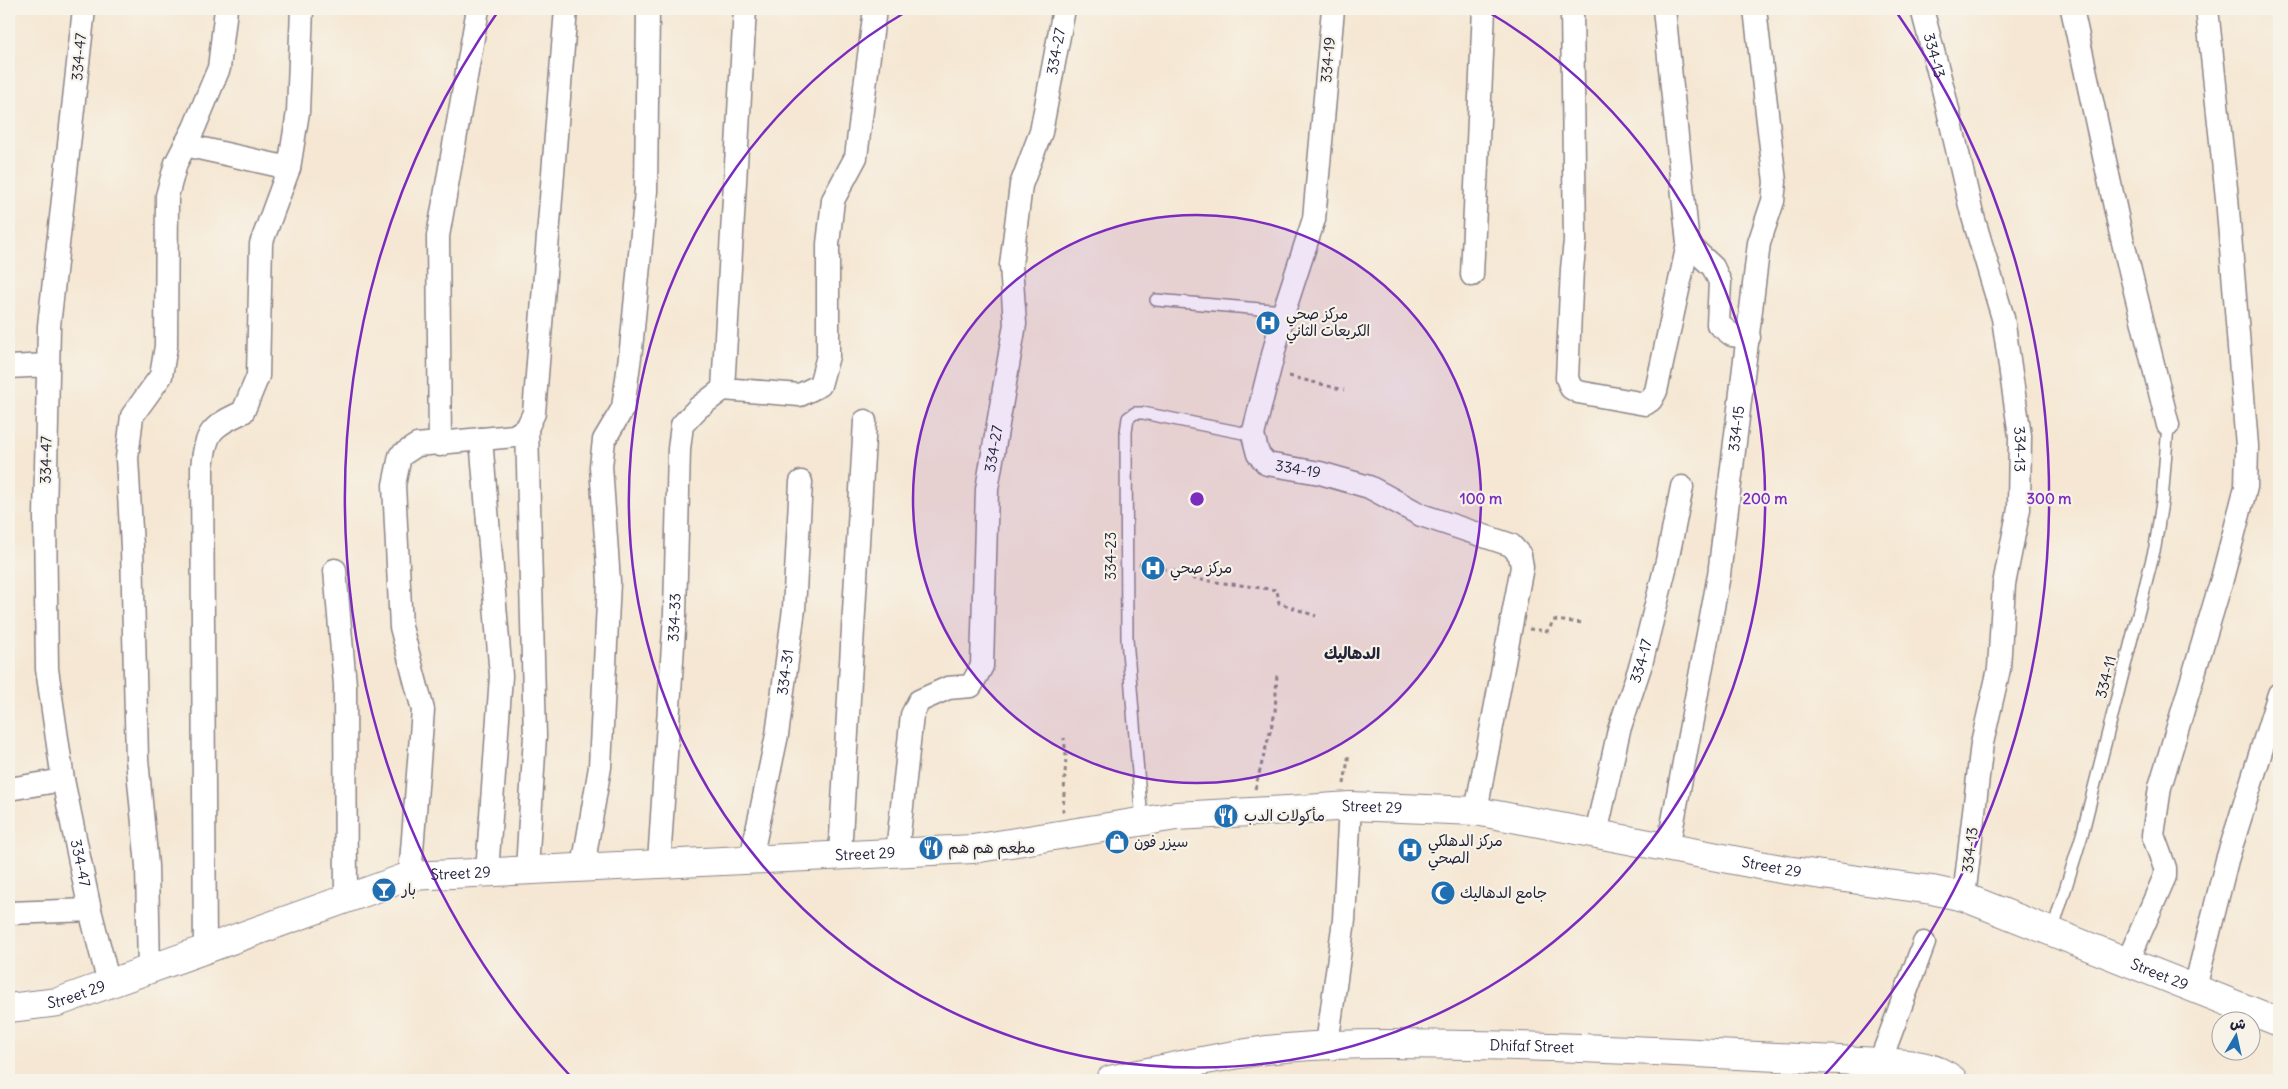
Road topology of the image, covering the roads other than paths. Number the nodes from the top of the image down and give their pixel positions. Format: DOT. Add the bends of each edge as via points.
graph roads {
  1 [pos="84,9"];
  2 [pos="226,9"];
  3 [pos="302,9"];
  4 [pos="478,9"];
  5 [pos="566,9"];
  6 [pos="648,9"];
  7 [pos="744,9"];
  8 [pos="875,9"];
  9 [pos="1064,9"];
  10 [pos="1333,9"];
  11 [pos="1484,9"];
  12 [pos="1572,9"];
  13 [pos="1664,9"];
  14 [pos="1755,9"];
  15 [pos="1922,9"];
  16 [pos="2072,9"];
  17 [pos="2207,9"];
  18 [pos="185,145"];
  19 [pos="289,168"];
  20 [pos="1688,244"];
  21 [pos="1472,275"];
  22 [pos="1156,300"];
  23 [pos="1284,311"];
  24 [pos="1749,337"];
  25 [pos="48,365"];
  26 [pos="9,367"];
  27 [pos="723,389"];
  28 [pos="864,421"];
  29 [pos="2168,425"];
  30 [pos="527,428"];
  31 [pos="1252,435"];
  32 [pos="481,439"];
  33 [pos="440,444"];
  34 [pos="801,482"];
  35 [pos="1682,486"];
  36 [pos="335,570"];
  37 [pos="2279,694"];
  38 [pos="63,780"];
  39 [pos="9,789"];
  40 [pos="1345,806"];
  41 [pos="1476,811"];
  42 [pos="1142,821"];
  43 [pos="1596,834"];
  44 [pos="1668,848"];
  45 [pos="897,852"];
  46 [pos="840,854"];
  47 [pos="751,859"];
  48 [pos="658,864"];
  49 [pos="583,868"];
  50 [pos="527,870"];
  51 [pos="487,872"];
  52 [pos="410,876"];
  53 [pos="1964,897"];
  54 [pos="346,899"];
  55 [pos="90,910"];
  56 [pos="9,913"];
  57 [pos="2052,932"];
  58 [pos="1924,943"];
  59 [pos="205,950"];
  60 [pos="2127,963"];
  61 [pos="149,970"];
  62 [pos="109,984"];
  63 [pos="2195,988"];
  64 [pos="9,1008"];
  65 [pos="2279,1022"];
  66 [pos="1326,1046"];
  67 [pos="1880,1062"];
  68 [pos="1110,1080"];
  69 [pos="1953,1080"];
  1 -- 25 [label="street, 334-47" via="49,326"];
  2 -- 18 [label="street" via="219,68"];
  3 -- 19 [label="street" via="298,112"];
  4 -- 33 [label="street" via="438,236"];
  5 -- 30 [label="street" via="534,412"];
  6 -- 49 [label="street" via="646,191 631,350 623,408 604,440 601,466 609,582 600,767"];
  7 -- 27 [label="street"];
  8 -- 27 [label="street" via="856,157 834,200 828,244 828,356 820,385 800,395"];
  9 -- 45 [label="street, 334-27" via="1041,132 1021,185 1011,265 1015,324 987,489 982,666 971,686 948,688 919,701 912,715"];
  10 -- 23 [label="street, 334-19" via="1314,219"];
  11 -- 21 [label="street"];
  12 -- 20 [label="street" via="1575,241 1567,378 1571,388 1593,396 1636,404 1651,400 1656,391"];
  13 -- 20 [label="street"];
  14 -- 24 [label="street, 334-15" via="1775,182 1773,201 1759,243"];
  15 -- 53 [label="street, 334-13" via="1971,210 2003,318 2020,436 2018,509 2004,584 1999,669 1982,743"];
  16 -- 29 [label="street" via="2120,230"];
  17 -- 60 [label="street" via="2227,198 2247,446 2246,487 2160,787 2152,835 2165,876"];
  18 -- 19 [label="street"];
  18 -- 61 [label="street" via="176,162 167,196 166,346 161,376 132,416 127,458 137,758 147,866"];
  19 -- 59 [label="street" via="261,244 258,376 243,412 218,424 205,444 202,468"];
  20 -- 24 [label="street" via="1713,267 1720,282 1718,324 1732,335"];
  22 -- 23 [label="lane"];
  23 -- 31 [label="street, 334-19"];
  24 -- 44 [label="street, 334-15" via="1719,575"];
  25 -- 26 [label="street"];
  25 -- 38 [label="street, 334-47" via="47,669"];
  27 -- 48 [label="street, 334-33" via="682,425 675,614"];
  28 -- 46 [label="street"];
  29 -- 57 [label="lane, 334-11" via="2155,547 2082,835"];
  30 -- 32 [label="street" via="514,436"];
  30 -- 50 [label="street" via="535,736"];
  31 -- 41 [label="street, 334-19" via="1258,454 1267,464 1320,473 1369,487 1421,515 1511,545 1520,555 1522,567 1512,626"];
  31 -- 42 [label="lane, 334-23" via="1143,413 1135,413 1128,418 1127,639"];
  32 -- 33 [label="street"];
  32 -- 51 [label="street" via="501,676"];
  33 -- 52 [label="street" via="417,445 400,456 394,485 402,627 423,710"];
  34 -- 47 [label="street, 334-31" via="794,609 777,735"];
  35 -- 43 [label="street, 334-17" via="1667,561 1620,730"];
  36 -- 54 [label="street" via="345,685"];
  37 -- 63 [label="street" via="2227,860"];
  38 -- 39 [label="street"];
  38 -- 55 [label="street, 334-47"];
  40 -- 41 [label="street, Street 29"];
  40 -- 42 [label="street, Street 29"];
  40 -- 66 [label="street" via="1344,920"];
  41 -- 43 [label="street, Street 29"];
  42 -- 45 [label="street, Street 29" via="973,849"];
  43 -- 44 [label="street, Street 29"];
  44 -- 53 [label="street, Street 29"];
  45 -- 46 [label="street, Street 29"];
  46 -- 47 [label="street, Street 29"];
  47 -- 48 [label="street, Street 29"];
  48 -- 49 [label="street, Street 29"];
  49 -- 50 [label="street, Street 29"];
  50 -- 51 [label="street, Street 29"];
  51 -- 52 [label="street, Street 29"];
  52 -- 54 [label="street, Street 29"];
  53 -- 57 [label="street, Street 29"];
  54 -- 59 [label="street, Street 29"];
  55 -- 56 [label="street"];
  55 -- 62 [label="street, 334-47"];
  57 -- 60 [label="street, Street 29"];
  58 -- 67 [label="street"];
  59 -- 61 [label="street, Street 29"];
  60 -- 63 [label="street, Street 29"];
  61 -- 62 [label="street, Street 29"];
  62 -- 64 [label="street, Street 29" via="58,1002"];
  63 -- 65 [label="street, Street 29"];
  66 -- 67 [label="street, Dhifaf Street" via="1500,1046"];
  66 -- 68 [label="street, Dhifaf Street" via="1216,1058"];
  67 -- 69 [label="street, Dhifaf Street" via="1936,1069"];
}
